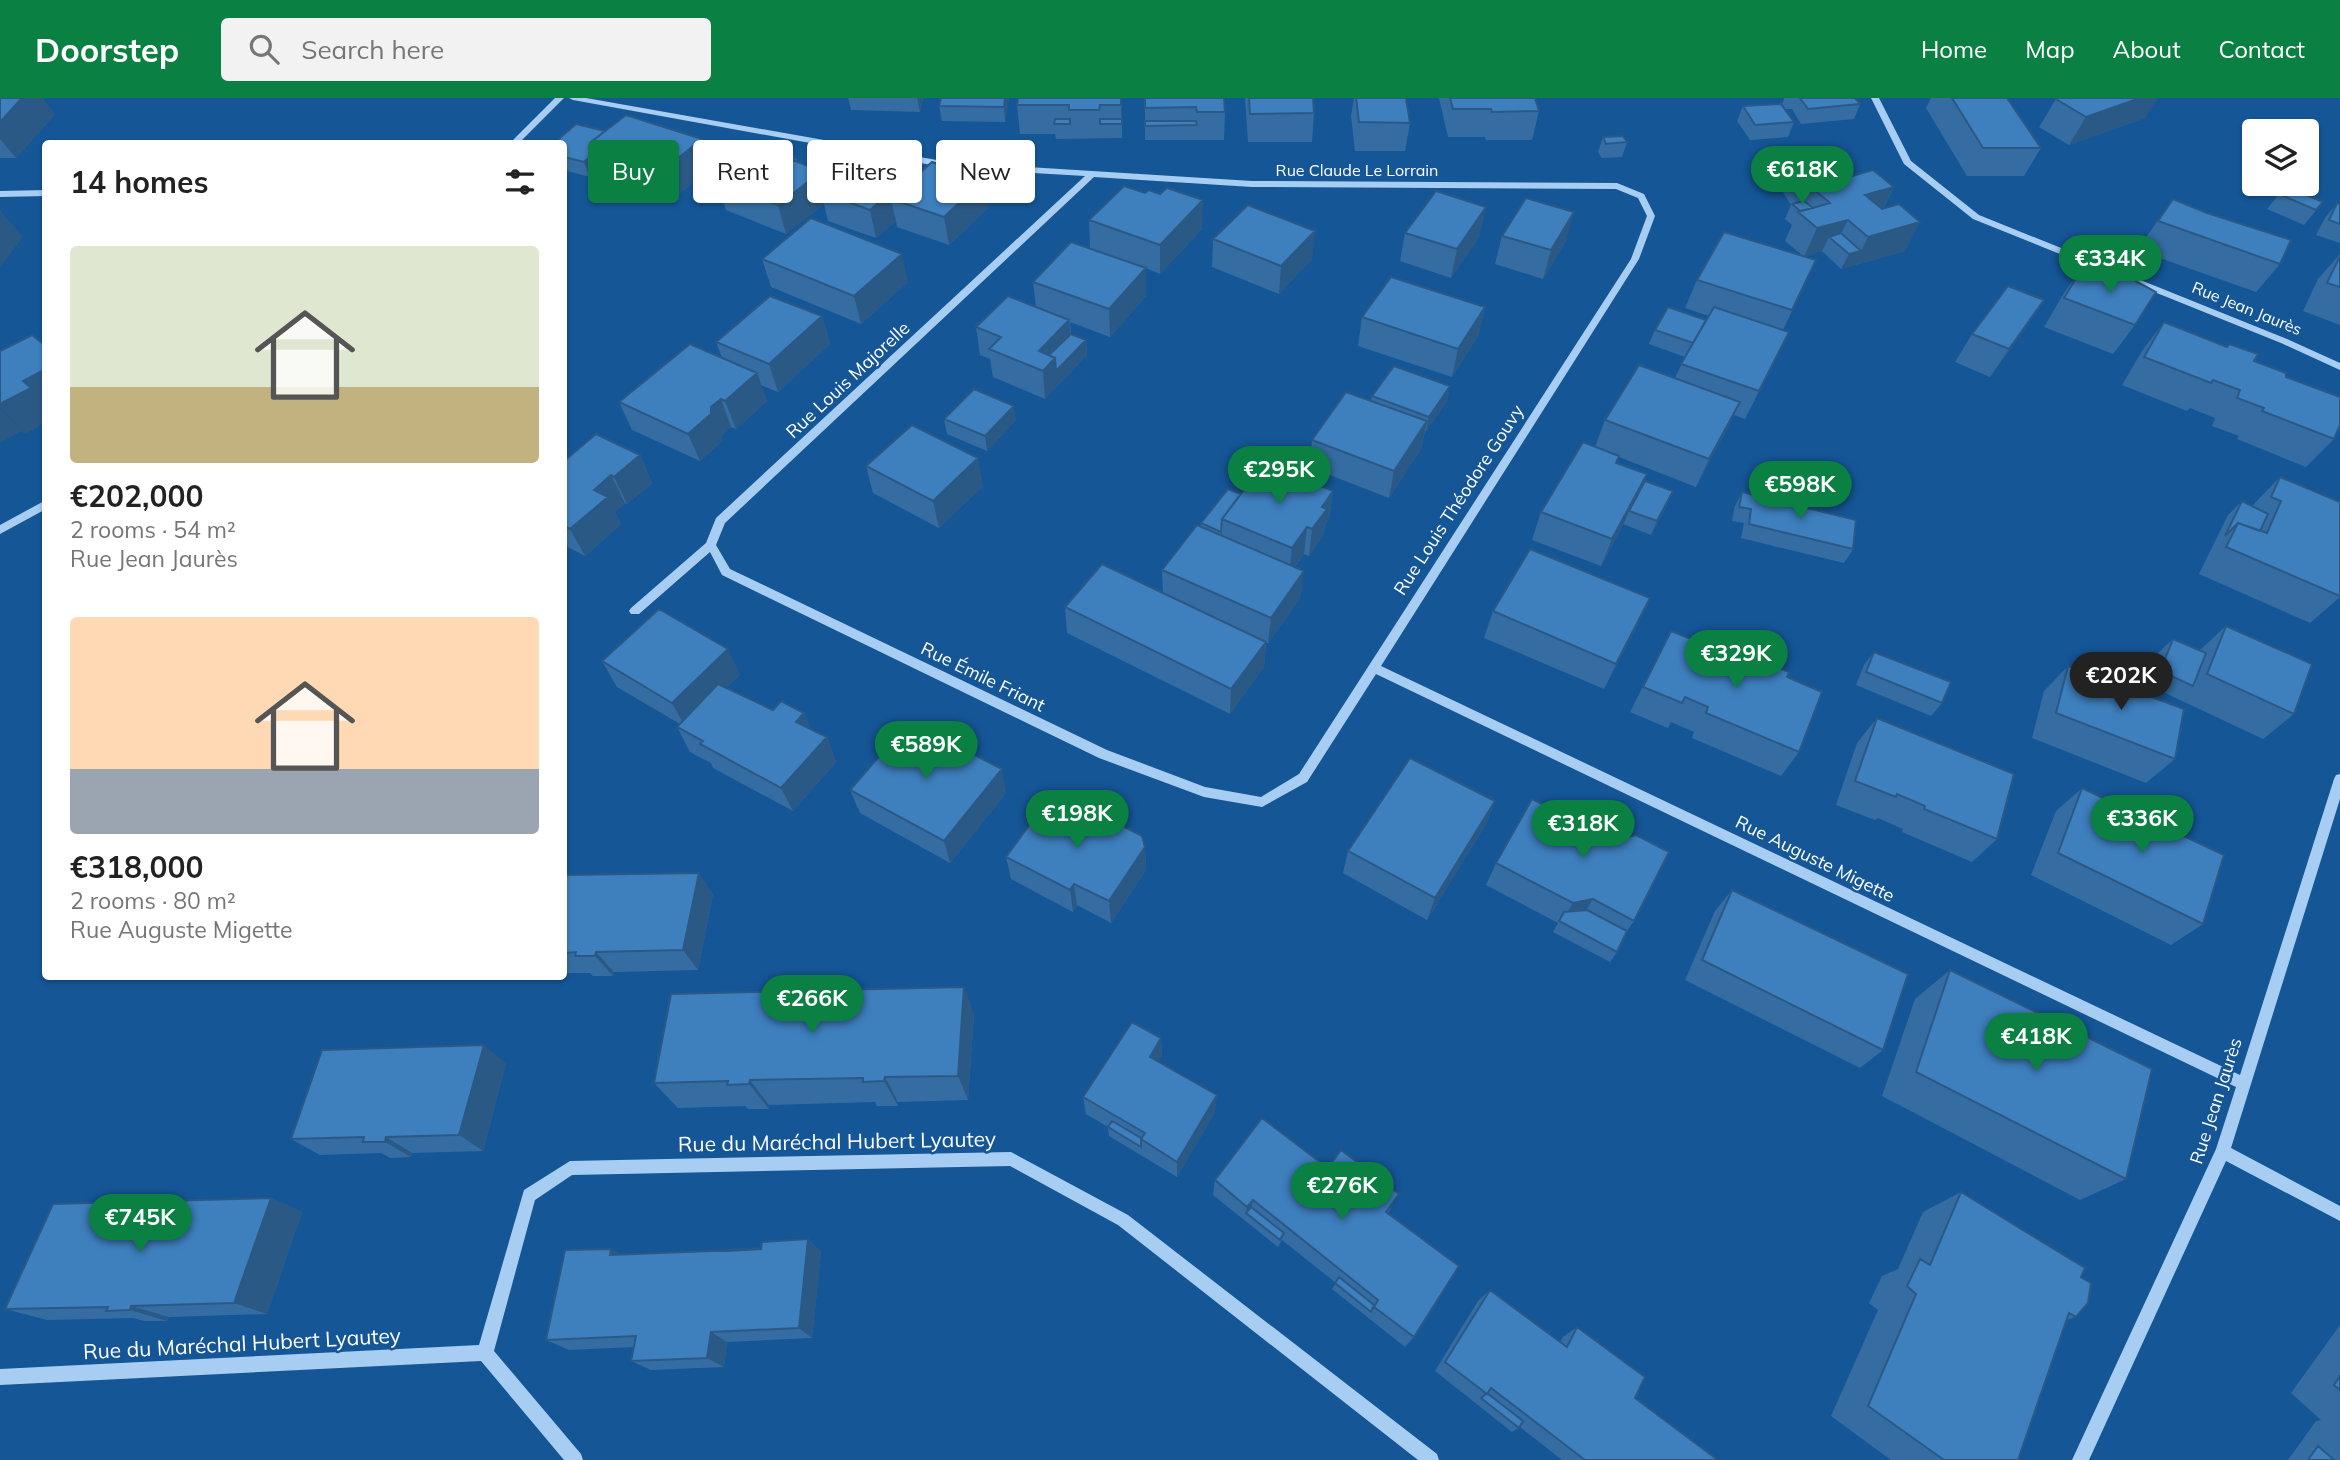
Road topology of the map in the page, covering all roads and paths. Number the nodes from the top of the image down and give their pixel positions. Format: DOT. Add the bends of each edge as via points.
graph roads {
  1 [pos="560,98"];
  2 [pos="573,98"];
  3 [pos="1875,98"];
  4 [pos="517,140"];
  5 [pos="1090,176"];
  6 [pos="42,193"];
  7 [pos="0,194"];
  8 [pos="1641,196"];
  9 [pos="2340,367"];
  10 [pos="42,506"];
  11 [pos="0,530"];
  12 [pos="711,545"];
  13 [pos="635,611"];
  14 [pos="1373,667"];
  15 [pos="2340,779"];
  16 [pos="1262,802"];
  17 [pos="2242,1083"];
  18 [pos="2223,1151"];
  19 [pos="2340,1214"];
  20 [pos="485,1353"];
  21 [pos="0,1377"];
  22 [pos="575,1460"];
  23 [pos="1431,1460"];
  24 [pos="2080,1460"];
  1 -- 4 [label="street"];
  2 -- 5 [label="street, Rue Claude Le Lorrain" via="947,165"];
  3 -- 9 [label="street, Rue Jean Jaurès" via="1907,162 1976,217"];
  5 -- 8 [label="street, Rue Claude Le Lorrain" via="1252,184 1617,186"];
  5 -- 12 [label="street, Rue Louis Majorelle" via="720,521"];
  6 -- 7 [label="street"];
  8 -- 14 [label="street, Rue Louis Théodore Gouvy" via="1651,216 1635,259"];
  10 -- 11 [label="street"];
  12 -- 13 [label="street, Rue Louis Majorelle"];
  12 -- 16 [label="street, Rue Émile Friant" via="726,572 1103,754 1204,792"];
  14 -- 16 [label="street, Rue Louis Théodore Gouvy" via="1303,778"];
  14 -- 17 [label="street, Rue Auguste Migette"];
  15 -- 17 [label="street, Rue Jean Jaurès"];
  17 -- 18 [label="street, Rue Jean Jaurès"];
  18 -- 19 [label="street"];
  18 -- 24 [label="street, Rue Jean Jaurès"];
  20 -- 21 [label="street, Rue du Maréchal Hubert Lyautey"];
  20 -- 22 [label="street"];
  20 -- 23 [label="street, Rue du Maréchal Hubert Lyautey" via="529,1195 570,1168 1011,1159 1123,1220"];
}
